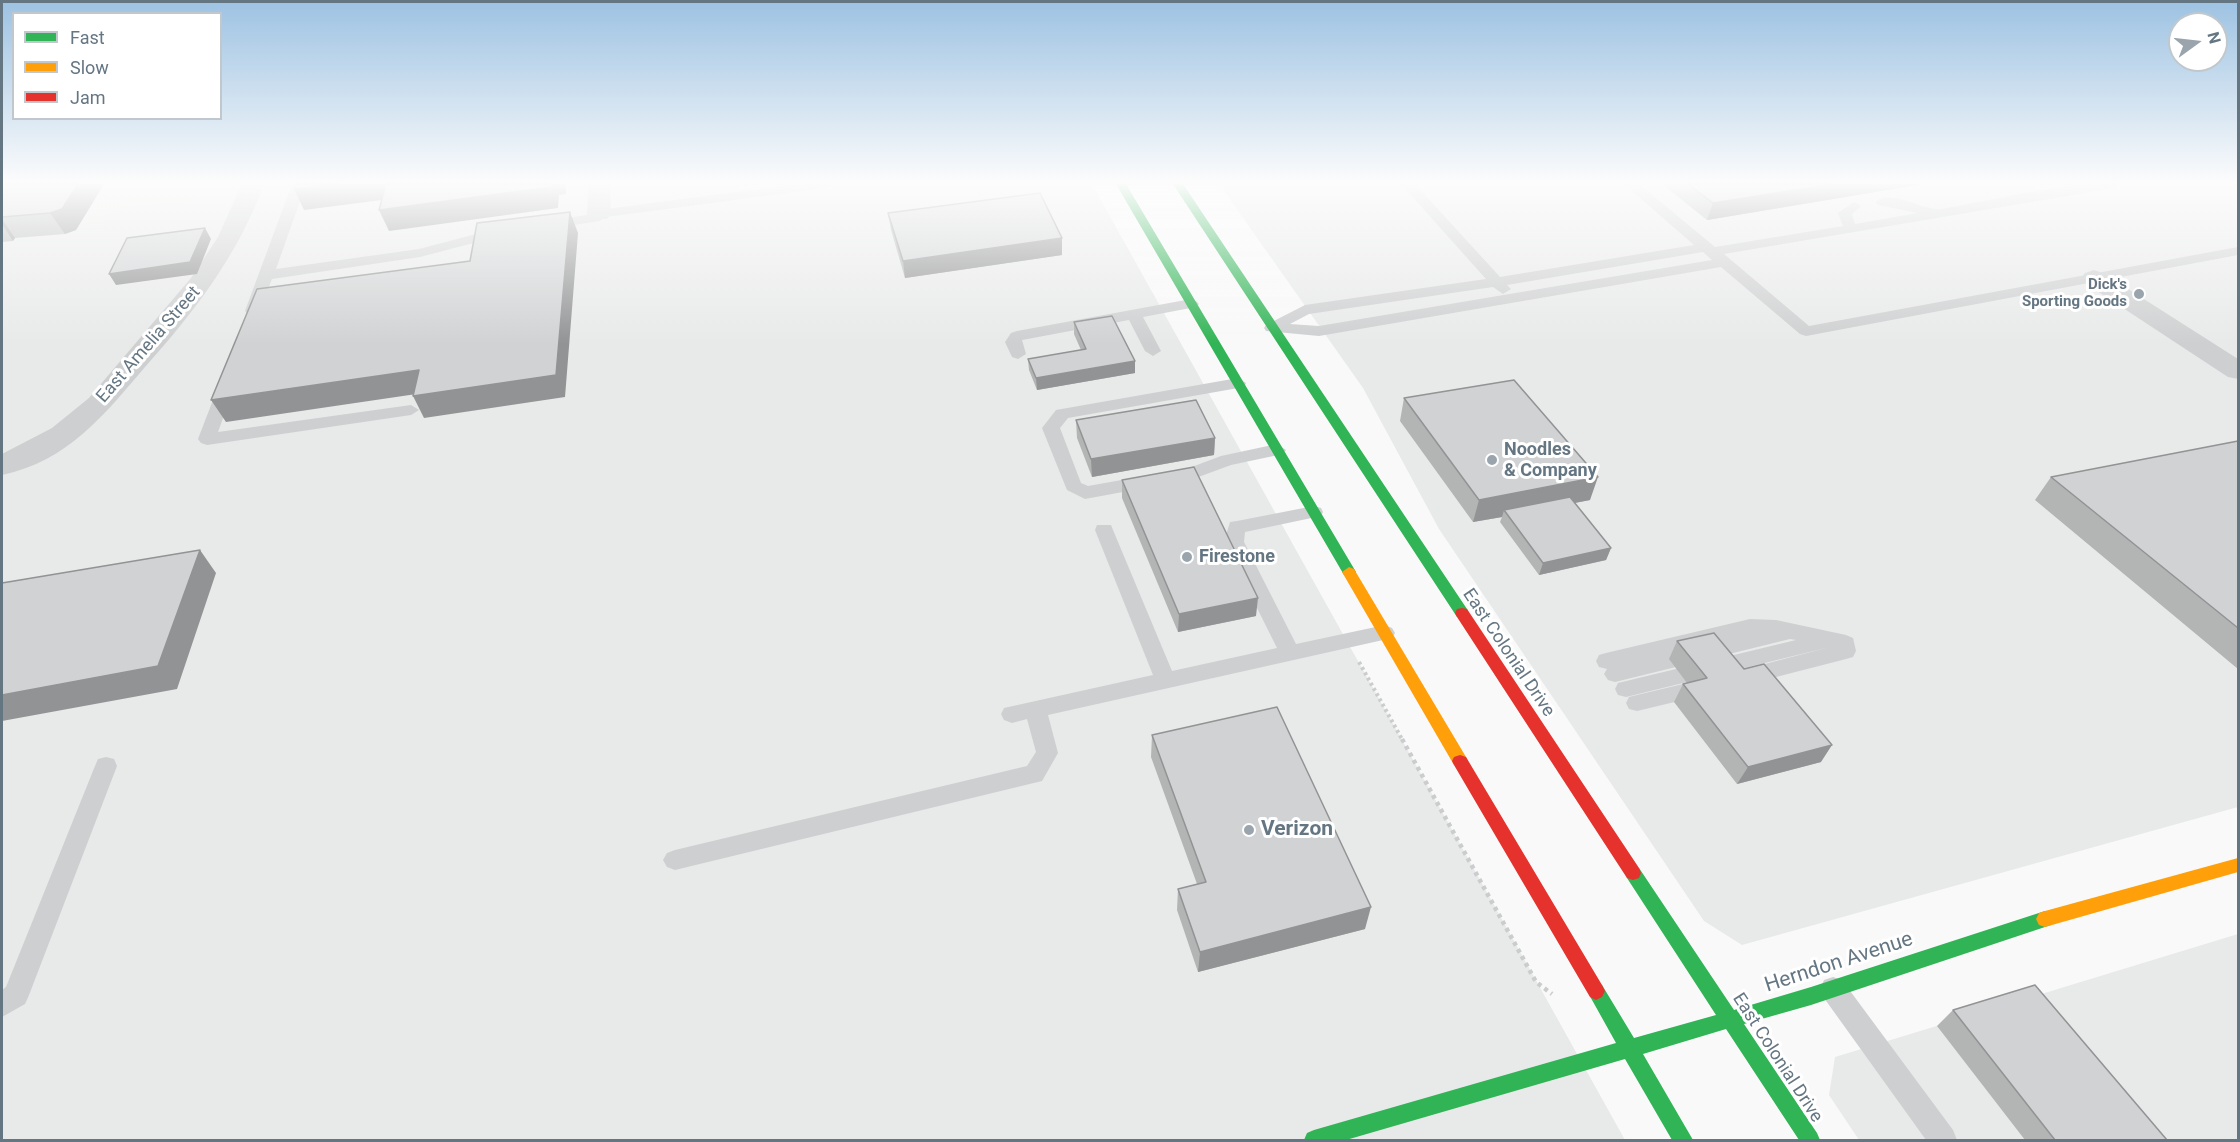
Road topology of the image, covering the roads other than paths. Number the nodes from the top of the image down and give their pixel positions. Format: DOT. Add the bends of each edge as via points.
graph roads {
  1 [pos="231,237"];
  2 [pos="280,237"];
  3 [pos="475,237"];
  4 [pos="1152,237"];
  5 [pos="1213,237"];
  6 [pos="1457,237"];
  7 [pos="1694,237"];
  8 [pos="1806,237"];
  9 [pos="2238,251"];
  10 [pos="1714,254"];
  11 [pos="266,275"];
  12 [pos="2094,278"];
  13 [pos="1498,282"];
  14 [pos="1510,299"];
  15 [pos="1191,304"];
  16 [pos="1134,314"];
  17 [pos="1272,328"];
  18 [pos="247,330"];
  19 [pos="1153,351"];
  20 [pos="1018,354"];
  21 [pos="2238,371"];
  22 [pos="231,374"];
  23 [pos="1238,383"];
  24 [pos="411,410"];
  25 [pos="1277,450"];
  26 [pos="2,465"];
  27 [pos="1314,512"];
  28 [pos="1104,530"];
  29 [pos="1384,633"];
  30 [pos="1290,653"];
  31 [pos="1166,680"];
  32 [pos="1621,682"];
  33 [pos="1035,708"];
  34 [pos="1012,714"];
  35 [pos="106,766"];
  36 [pos="675,860"];
  37 [pos="2238,865"];
  38 [pos="1833,989"];
  39 [pos="2,1005"];
  40 [pos="1730,1019"];
  41 [pos="1629,1049"];
  42 [pos="1314,1140"];
  43 [pos="1683,1140"];
  44 [pos="1810,1140"];
  45 [pos="1943,1140"];
  1 -- 26 [label="street, East Amelia Street" via="189,302 82,421 26,457"];
  2 -- 11 [label="lane"];
  3 -- 11 [label="lane" via="420,253"];
  4 -- 15 [label="main road"];
  5 -- 17 [label="main road, East Colonial Drive"];
  6 -- 13 [label="lane"];
  7 -- 10 [label="lane"];
  8 -- 10 [label="lane"];
  9 -- 12 [label="lane"];
  10 -- 12 [label="lane" via="1806,331"];
  10 -- 13 [label="lane"];
  10 -- 14 [label="lane"];
  11 -- 18 [label="lane"];
  12 -- 21 [label="street"];
  13 -- 14 [label="lane"];
  13 -- 17 [label="lane" via="1305,310"];
  14 -- 17 [label="lane" via="1319,332"];
  15 -- 16 [label="lane"];
  15 -- 23 [label="main road"];
  16 -- 19 [label="lane"];
  16 -- 20 [label="lane" via="1017,336 1013,342"];
  17 -- 40 [label="main road, East Colonial Drive"];
  22 -- 24 [label="lane" via="207,439"];
  23 -- 25 [label="main road"];
  23 -- 25 [label="lane" via="1062,414 1051,428 1073,486 1086,493 1193,473 1227,460"];
  25 -- 27 [label="main road"];
  27 -- 29 [label="main road"];
  27 -- 30 [label="lane" via="1237,527 1234,542"];
  28 -- 31 [label="lane"];
  29 -- 30 [label="lane"];
  29 -- 41 [label="main road"];
  30 -- 31 [label="lane"];
  31 -- 33 [label="lane"];
  32 -- 32 [label="lane" via="1840,644 1794,632"];
  33 -- 34 [label="lane"];
  33 -- 36 [label="lane" via="1047,753 1034,774"];
  35 -- 39 [label="lane" via="16,995"];
  37 -- 38 [label="main road, Herndon Avenue" via="2024,924"];
  38 -- 40 [label="main road, Herndon Avenue"];
  38 -- 45 [label="lane"];
  40 -- 41 [label="main road, Herndon Avenue"];
  40 -- 44 [label="main road, East Colonial Drive"];
  41 -- 42 [label="main road, Herndon Avenue"];
  41 -- 43 [label="main road"];
}
